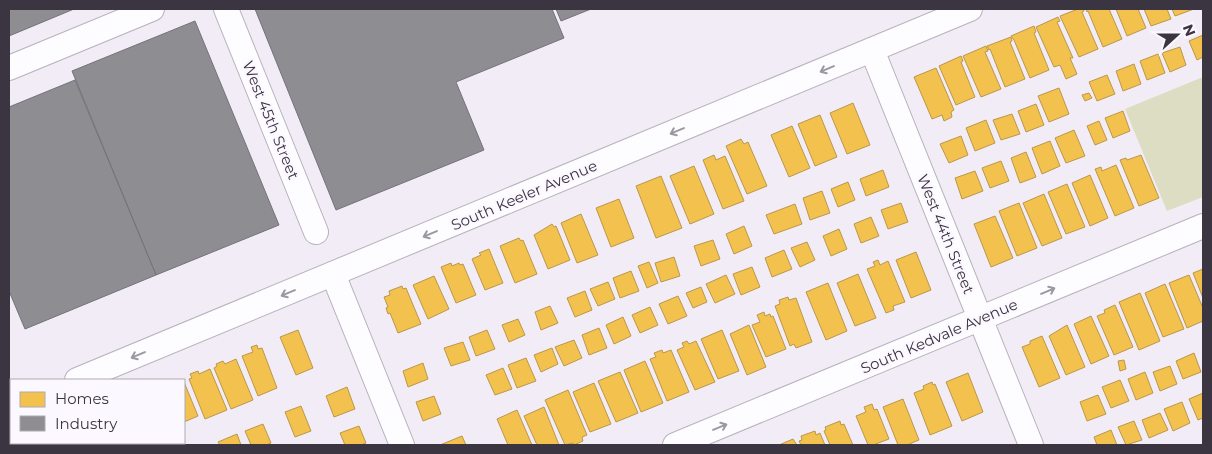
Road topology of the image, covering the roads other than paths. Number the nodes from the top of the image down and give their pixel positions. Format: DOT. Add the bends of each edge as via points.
graph roads {
  1 [pos="152,9"];
  2 [pos="226,9"];
  3 [pos="970,9"];
  4 [pos="872,50"];
  5 [pos="9,68"];
  6 [pos="1203,226"];
  7 [pos="316,232"];
  8 [pos="333,274"];
  9 [pos="980,319"];
  10 [pos="79,379"];
  11 [pos="402,445"];
  12 [pos="675,445"];
  13 [pos="1031,445"];
  1 -- 5 [label="street"];
  2 -- 7 [label="street, West 45th Street"];
  3 -- 4 [label="street, South Keeler Avenue"];
  4 -- 8 [label="street, South Keeler Avenue, one-way"];
  4 -- 9 [label="street, West 44th Street"];
  9 -- 6 [label="street, South Kedvale Avenue, one-way"];
  8 -- 10 [label="street, South Keeler Avenue, one-way"];
  8 -- 11 [label="street"];
  12 -- 9 [label="street, South Kedvale Avenue, one-way"];
  9 -- 13 [label="street, West 44th Street"];
}
